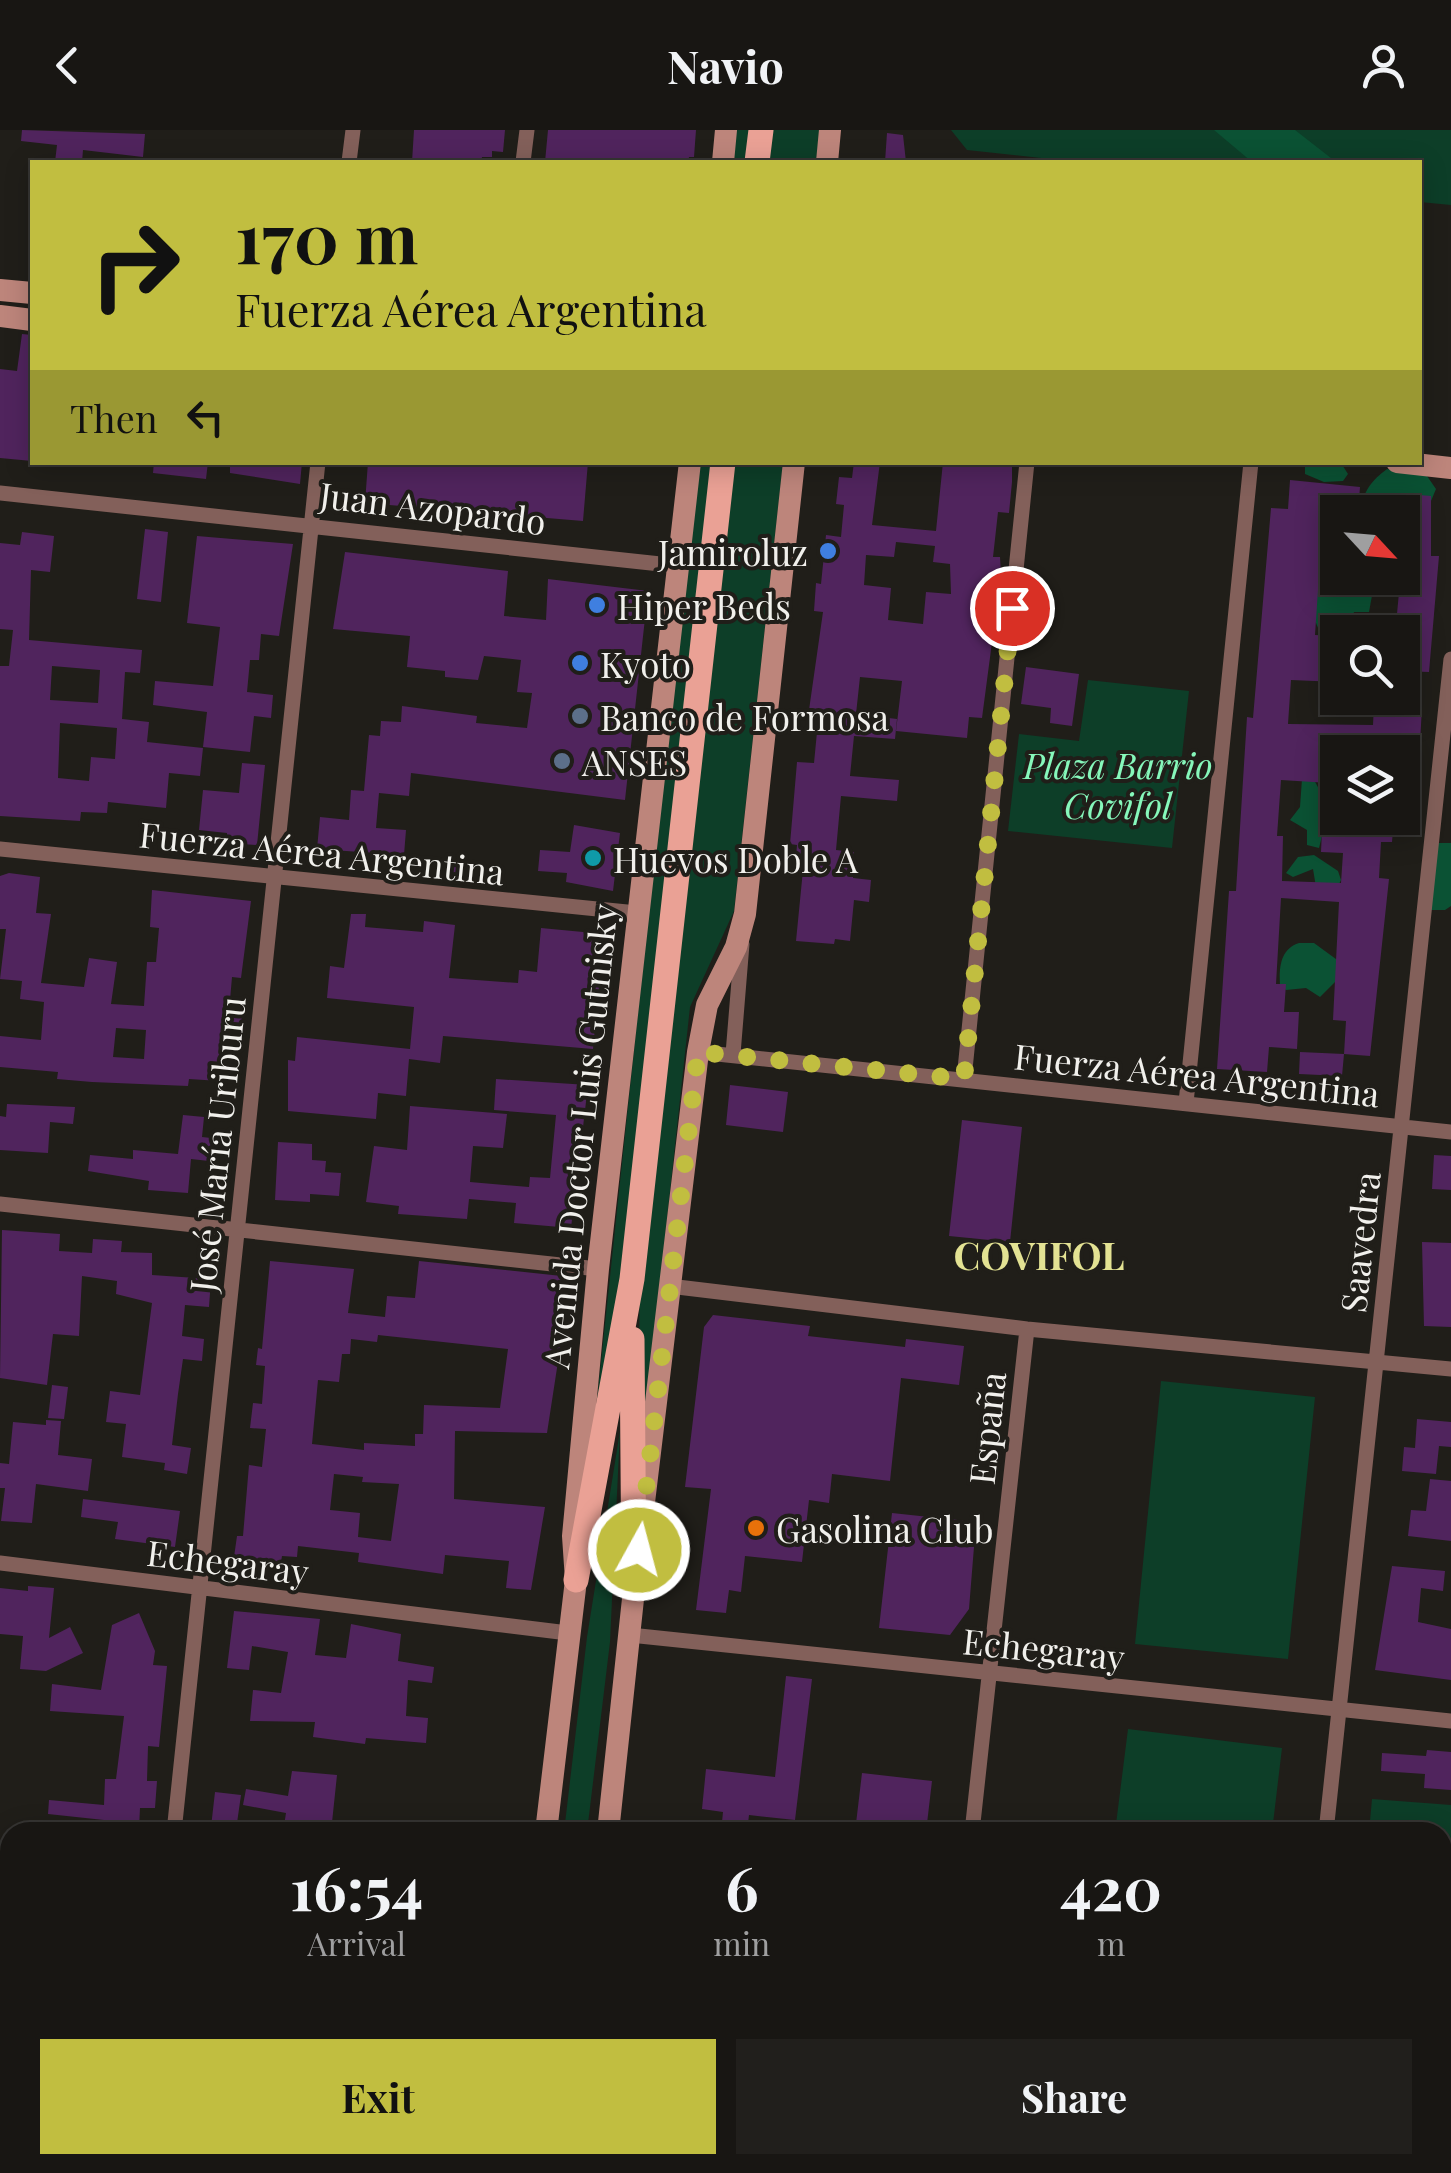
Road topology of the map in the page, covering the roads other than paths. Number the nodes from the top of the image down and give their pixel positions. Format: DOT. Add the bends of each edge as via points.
graph roads {
  1 [pos="353,130"];
  2 [pos="527,130"];
  3 [pos="726,130"];
  4 [pos="761,130"];
  5 [pos="830,130"];
  6 [pos="349,160"];
  7 [pos="524,160"];
  8 [pos="722,160"];
  9 [pos="757,160"];
  10 [pos="827,160"];
  11 [pos="0,290"];
  12 [pos="30,293"];
  13 [pos="0,316"];
  14 [pos="30,320"];
  15 [pos="318,465"];
  16 [pos="690,465"];
  17 [pos="723,465"];
  18 [pos="794,465"];
  19 [pos="1027,465"];
  20 [pos="1251,465"];
  21 [pos="1422,465"];
  22 [pos="1451,468"];
  23 [pos="0,493"];
  24 [pos="311,523"];
  25 [pos="680,566"];
  26 [pos="1451,658"];
  27 [pos="1432,837"];
  28 [pos="1451,839"];
  29 [pos="0,849"];
  30 [pos="274,880"];
  31 [pos="638,913"];
  32 [pos="745,914"];
  33 [pos="698,1052"];
  34 [pos="733,1054"];
  35 [pos="964,1079"];
  36 [pos="1186,1103"];
  37 [pos="1401,1127"];
  38 [pos="1451,1132"];
  39 [pos="0,1204"];
  40 [pos="237,1231"];
  41 [pos="598,1269"];
  42 [pos="632,1280"];
  43 [pos="669,1286"];
  44 [pos="1027,1328"];
  45 [pos="1376,1362"];
  46 [pos="1451,1369"];
  47 [pos="0,1564"];
  48 [pos="576,1580"];
  49 [pos="634,1587"];
  50 [pos="200,1588"];
  51 [pos="568,1633"];
  52 [pos="630,1636"];
  53 [pos="990,1672"];
  54 [pos="1339,1708"];
  55 [pos="1451,1721"];
  56 [pos="175,1822"];
  57 [pos="547,1822"];
  58 [pos="609,1822"];
  59 [pos="973,1822"];
  60 [pos="1327,1822"];
  1 -- 6 [label="street"];
  2 -- 7 [label="street"];
  3 -- 8 [label="main road"];
  4 -- 9 [label="main road"];
  5 -- 10 [label="main road"];
  11 -- 12 [label="main road"];
  13 -- 14 [label="main road"];
  15 -- 24 [label="street, José María Uriburu"];
  16 -- 25 [label="main road, Avenida Doctor Luis Gutnisky"];
  17 -- 42 [label="main road, Avenida Doctor Luis Gutnisky"];
  18 -- 32 [label="main road, Avenida Doctor Luis Gutnisky"];
  19 -- 35 [label="street"];
  20 -- 36 [label="street"];
  21 -- 22 [label="main road"];
  23 -- 24 [label="street, Juan Azopardo"];
  24 -- 25 [label="street, Juan Azopardo"];
  24 -- 30 [label="street, José María Uriburu"];
  25 -- 31 [label="main road, Avenida Doctor Luis Gutnisky"];
  26 -- 27 [label="street, Saavedra"];
  27 -- 28 [label="street"];
  27 -- 37 [label="street, Saavedra"];
  29 -- 30 [label="street, Fuerza Aérea Argentina"];
  30 -- 31 [label="street, Fuerza Aérea Argentina"];
  30 -- 40 [label="street, José María Uriburu"];
  31 -- 41 [label="main road, Avenida Doctor Luis Gutnisky"];
  32 -- 33 [label="main road, Avenida Doctor Luis Gutnisky" via="707,1005"];
  32 -- 34 [label="street"];
  33 -- 34 [label="street, Fuerza Aérea Argentina"];
  33 -- 43 [label="main road, Avenida Doctor Luis Gutnisky"];
  34 -- 35 [label="street, Fuerza Aérea Argentina"];
  35 -- 36 [label="street, Fuerza Aérea Argentina"];
  36 -- 37 [label="street, Fuerza Aérea Argentina"];
  37 -- 38 [label="street, Fuerza Aérea Argentina"];
  37 -- 45 [label="street, Saavedra"];
  39 -- 40 [label="street"];
  40 -- 41 [label="street"];
  40 -- 50 [label="street, José María Uriburu"];
  41 -- 48 [label="main road, Avenida Doctor Luis Gutnisky" via="574,1536"];
  42 -- 48 [label="main road, Avenida Doctor Luis Gutnisky"];
  42 -- 49 [label="main road, Avenida Doctor Luis Gutnisky"];
  43 -- 44 [label="street"];
  43 -- 49 [label="main road, Avenida Doctor Luis Gutnisky"];
  44 -- 45 [label="street"];
  44 -- 53 [label="street, España"];
  45 -- 46 [label="street"];
  45 -- 54 [label="street, Saavedra"];
  47 -- 50 [label="street, Echegaray"];
  48 -- 51 [label="main road, Avenida Doctor Luis Gutnisky"];
  49 -- 52 [label="main road, Avenida Doctor Luis Gutnisky"];
  50 -- 51 [label="street, Echegaray"];
  50 -- 56 [label="street, José María Uriburu"];
  51 -- 57 [label="main road, Avenida Doctor Luis Gutnisky"];
  52 -- 53 [label="street, Echegaray"];
  52 -- 58 [label="main road, Avenida Doctor Luis Gutnisky"];
  53 -- 54 [label="street, Echegaray"];
  53 -- 59 [label="street, España"];
  54 -- 55 [label="street, Echegaray"];
  54 -- 60 [label="street, Saavedra"];
}
